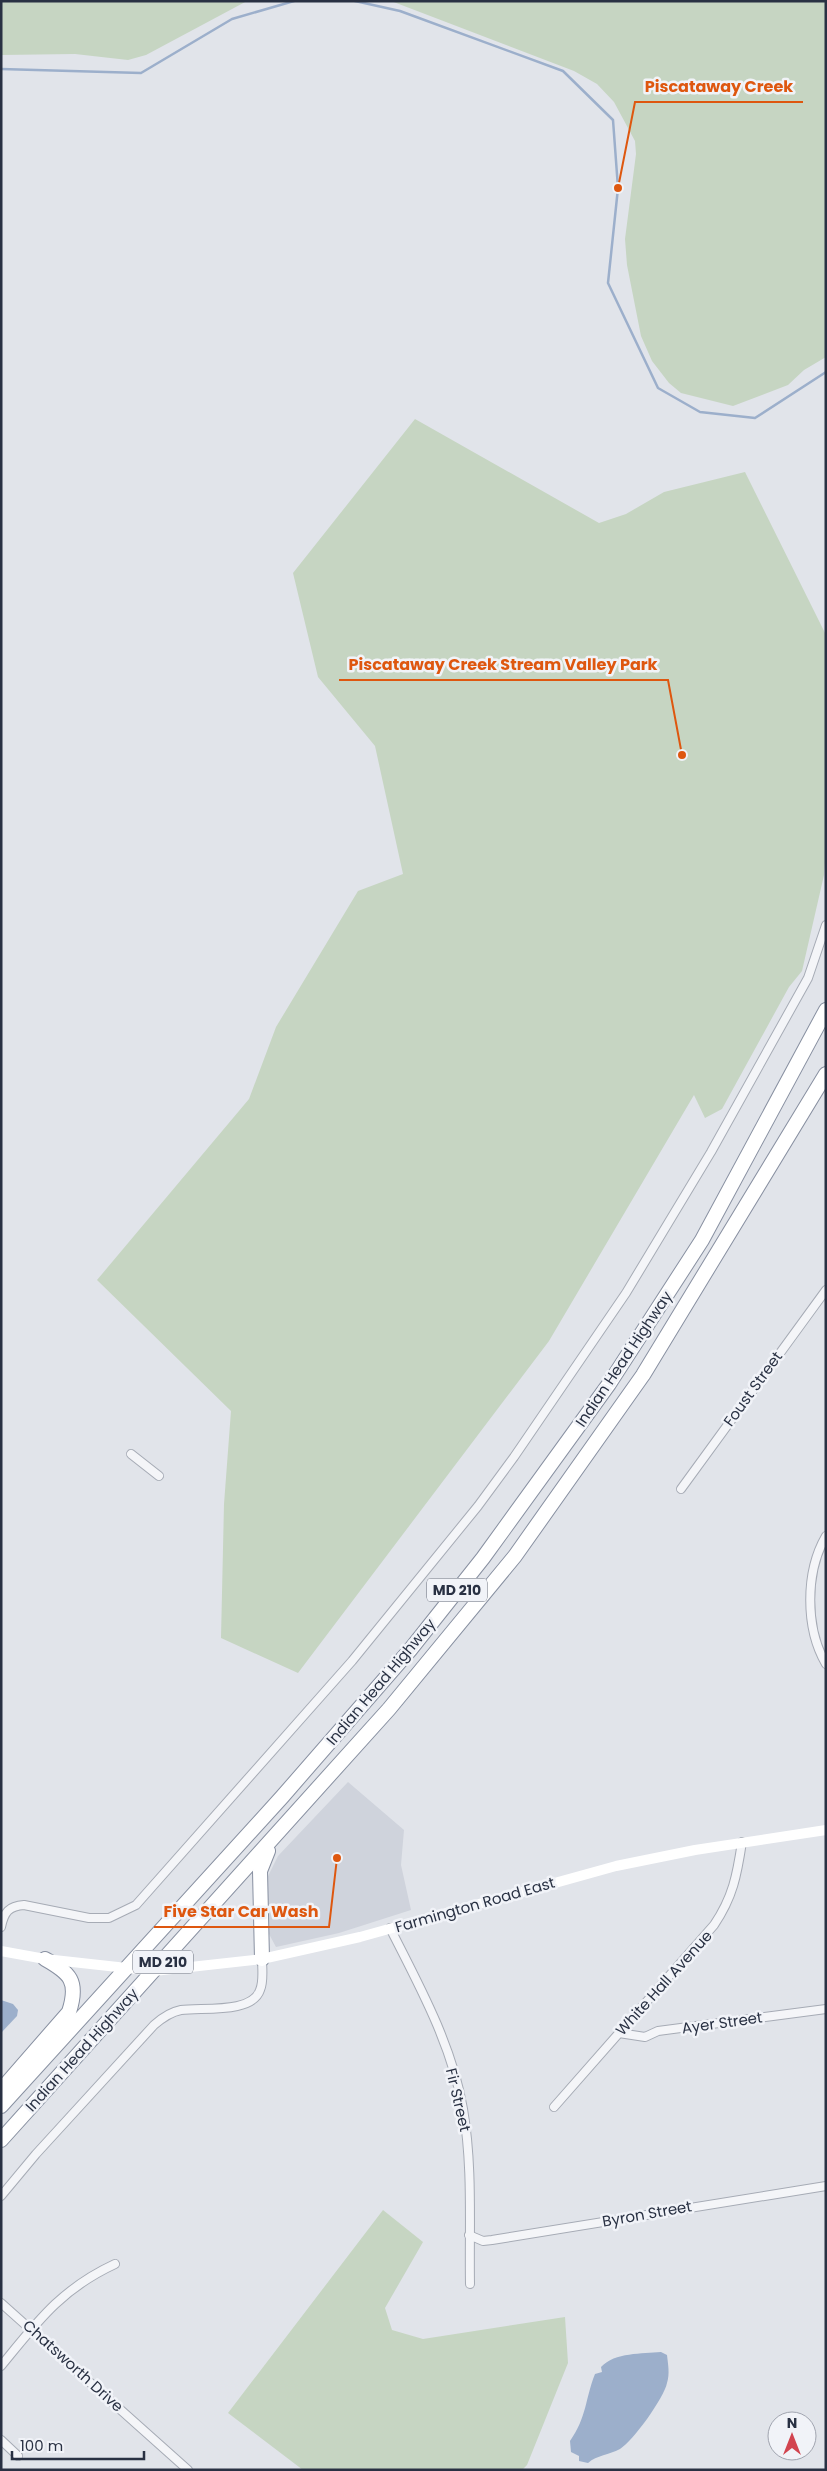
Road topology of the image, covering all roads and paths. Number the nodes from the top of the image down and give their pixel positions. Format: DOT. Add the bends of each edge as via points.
graph roads {
  1 [pos="826,925"];
  2 [pos="826,1010"];
  3 [pos="826,1074"];
  4 [pos="826,1290"];
  5 [pos="131,1454"];
  6 [pos="159,1476"];
  7 [pos="681,1489"];
  8 [pos="826,1536"];
  9 [pos="826,1664"];
  10 [pos="302,1806"];
  11 [pos="826,1830"];
  12 [pos="742,1842"];
  13 [pos="1,1927"];
  14 [pos="390,1928"];
  15 [pos="1,1951"];
  16 [pos="44,1959"];
  17 [pos="262,1959"];
  18 [pos="124,1969"];
  19 [pos="154,1971"];
  20 [pos="826,2009"];
  21 [pos="619,2033"];
  22 [pos="1,2090"];
  23 [pos="1,2106"];
  24 [pos="554,2108"];
  25 [pos="1,2140"];
  26 [pos="826,2186"];
  27 [pos="1,2196"];
  28 [pos="469,2235"];
  29 [pos="115,2264"];
  30 [pos="470,2284"];
  31 [pos="1,2303"];
  32 [pos="31,2329"];
  33 [pos="1,2366"];
  34 [pos="1,2440"];
  35 [pos="18,2456"];
  36 [pos="188,2470"];
  1 -- 13 [label="street" via="808,978 750,1086 626,1293 478,1506 358,1655 136,1905 109,1918 89,1918 24,1905 14,1906 6,1911"];
  2 -- 18 [label="highway, Indian Head Highway / MD 210" via="702,1240 609,1384 538,1484 404,1657"];
  3 -- 10 [label="highway, Indian Head Highway / MD 210" via="643,1375 526,1540 448,1639"];
  4 -- 7 [label="street, Foust Street"];
  5 -- 6 [label="street"];
  8 -- 9 [label="street" via="814,1564 811,1587 814,1631"];
  10 -- 17 [label="highway" via="262,1864"];
  10 -- 19 [label="highway, Indian Head Highway / MD 210"];
  11 -- 12 [label="main road, Farmington Road East"];
  12 -- 14 [label="main road, Farmington Road East" via="616,1866"];
  12 -- 21 [label="street, White Hall Avenue" via="736,1882 727,1906 702,1941"];
  14 -- 17 [label="main road, Farmington Road East"];
  14 -- 28 [label="street, Fir Street" via="429,2008 458,2088 470,2171"];
  15 -- 16 [label="main road, Farmington Road East"];
  16 -- 18 [label="main road, Farmington Road East"];
  16 -- 22 [label="highway" via="66,1971 72,1981 74,1998 69,2012"];
  17 -- 19 [label="main road, Farmington Road East"];
  17 -- 27 [label="street" via="262,1984 257,1996 236,2006 181,2010 158,2021"];
  18 -- 19 [label="main road, Farmington Road East"];
  18 -- 23 [label="highway, Indian Head Highway / MD 210"];
  19 -- 25 [label="highway, Indian Head Highway / MD 210"];
  20 -- 21 [label="street, Ayer Street" via="658,2032 645,2037"];
  21 -- 24 [label="street, White Hall Avenue"];
  26 -- 28 [label="street, Byron Street" via="492,2240 484,2241"];
  28 -- 30 [label="street, Fir Street"];
  29 -- 32 [label="street" via="63,2295"];
  31 -- 32 [label="street, Chatsworth Drive"];
  32 -- 33 [label="street"];
  32 -- 36 [label="street, Chatsworth Drive"];
  34 -- 35 [label="street"];
}
